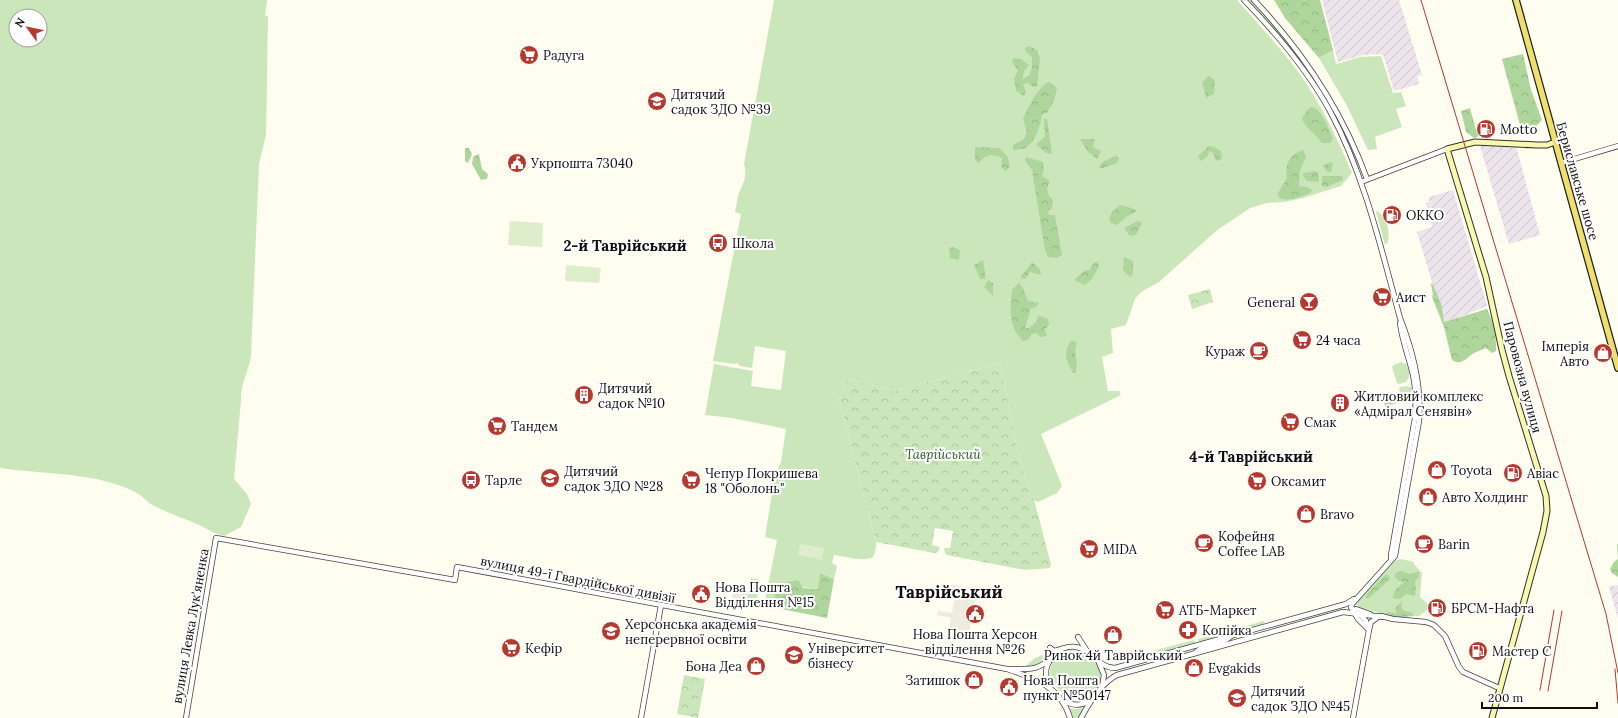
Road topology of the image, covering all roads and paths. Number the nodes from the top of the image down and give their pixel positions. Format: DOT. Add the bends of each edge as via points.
graph roads {
  1 [pos="1244,0"];
  2 [pos="1254,0"];
  3 [pos="1516,0"];
  4 [pos="1555,142"];
  5 [pos="1618,146"];
  6 [pos="1447,149"];
  7 [pos="1561,163"];
  8 [pos="1367,179"];
  9 [pos="1361,182"];
  10 [pos="1618,368"];
  11 [pos="216,538"];
  12 [pos="1361,595"];
  13 [pos="1346,604"];
  14 [pos="660,605"];
  15 [pos="1354,611"];
  16 [pos="1384,617"];
  17 [pos="1369,630"];
  18 [pos="1231,635"];
  19 [pos="1074,646"];
  20 [pos="1060,650"];
  21 [pos="1088,653"];
  22 [pos="1195,653"];
  23 [pos="1158,657"];
  24 [pos="1052,658"];
  25 [pos="1099,663"];
  26 [pos="1007,669"];
  27 [pos="1499,688"];
  28 [pos="1050,689"];
  29 [pos="1100,690"];
  30 [pos="1095,697"];
  31 [pos="1062,701"];
  32 [pos="186,718"];
  33 [pos="641,718"];
  34 [pos="1070,718"];
  35 [pos="1081,718"];
  36 [pos="1353,718"];
  37 [pos="1492,718"];
  1 -- 9 [label="street" via="1282,42 1308,76 1336,123"];
  2 -- 8 [label="street" via="1286,35 1318,79 1345,125"];
  3 -- 4 [label="main road, Бериславське шосе"];
  4 -- 6 [label="main road" via="1547,145 1475,142"];
  4 -- 7 [label="main road, Бериславське шосе"];
  5 -- 7 [label="street"];
  6 -- 8 [label="street"];
  6 -- 27 [label="main road, Паровозна вулиця" via="1486,277 1509,376 1546,496 1544,532"];
  7 -- 10 [label="main road, Бериславське шосе"];
  8 -- 9 [label="street"];
  9 -- 12 [label="street" via="1415,365 1421,403 1395,556"];
  11 -- 14 [label="street, вулиця 49-ї Гвардійської дивізії" via="455,580 457,567"];
  11 -- 32 [label="street, вулиця Левка Лук'яненка"];
  12 -- 13 [label="street"];
  12 -- 15 [label="street"];
  13 -- 15 [label="street"];
  13 -- 18 [label="street"];
  14 -- 26 [label="street, вулиця 49-ї Гвардійської дивізії"];
  14 -- 33 [label="street"];
  15 -- 16 [label="street"];
  15 -- 16 [label="street"];
  15 -- 17 [label="street" via="1366,622"];
  15 -- 22 [label="street" via="1315,618 1309,622"];
  16 -- 17 [label="street" via="1374,619"];
  16 -- 27 [label="street" via="1434,625 1445,636 1463,672"];
  17 -- 36 [label="street"];
  18 -- 22 [label="street" via="1225,641 1199,649"];
  18 -- 23 [label="street"];
  19 -- 20 [label="street"];
  19 -- 21 [label="street"];
  19 -- 21 [label="street" via="1079,643 1078,637"];
  20 -- 24 [label="street"];
  20 -- 24 [label="street" via="1054,651 1050,648"];
  21 -- 25 [label="street"];
  22 -- 23 [label="street" via="1190,651 1162,659"];
  22 -- 29 [label="street" via="1117,675"];
  23 -- 25 [label="street" via="1115,668"];
  24 -- 26 [label="street" via="1034,669"];
  24 -- 28 [label="street" via="1046,672"];
  25 -- 29 [label="street" via="1104,676"];
  26 -- 28 [label="street" via="1032,677"];
  27 -- 37 [label="main road, Паровозна вулиця"];
  28 -- 31 [label="street"];
  29 -- 30 [label="street"];
  30 -- 31 [label="street" via="1082,705"];
  30 -- 35 [label="street"];
  31 -- 34 [label="street"];
}
